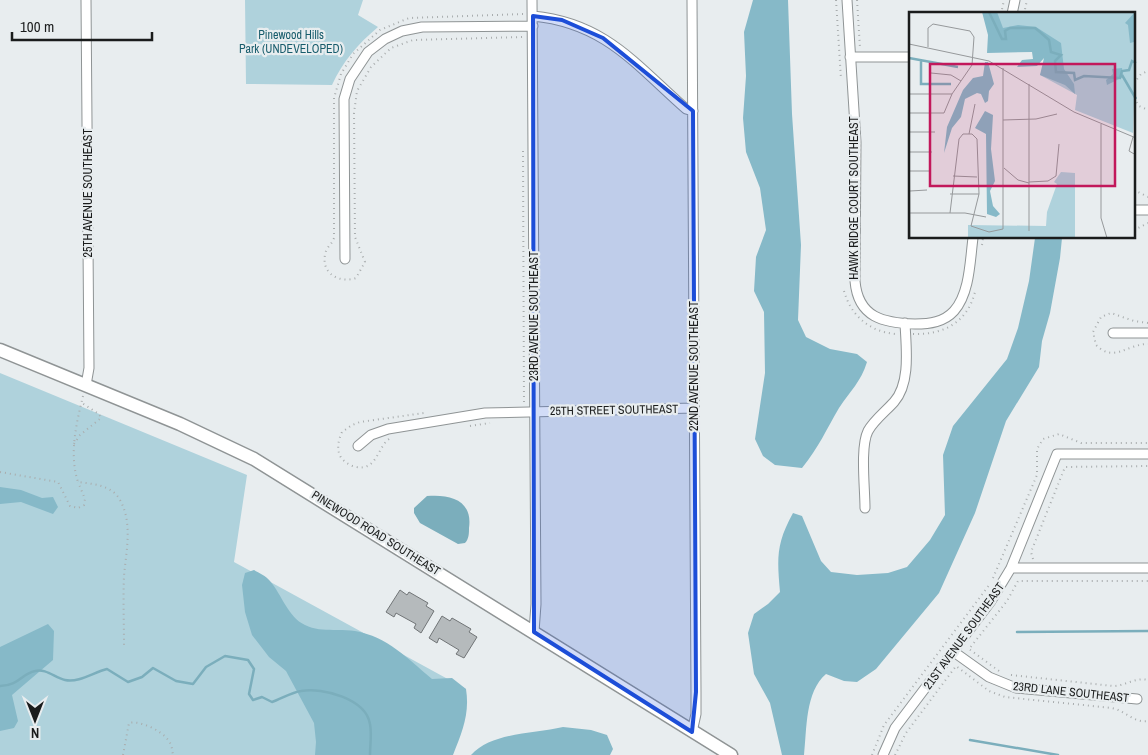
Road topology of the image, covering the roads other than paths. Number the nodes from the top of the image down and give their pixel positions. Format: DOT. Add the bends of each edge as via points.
graph roads {
  1 [pos="86,0"];
  2 [pos="532,0"];
  3 [pos="692,0"];
  4 [pos="847,0"];
  5 [pos="532,16"];
  6 [pos="532,26"];
  7 [pos="850,57"];
  8 [pos="909,57"];
  9 [pos="693,111"];
  10 [pos="973,239"];
  11 [pos="345,259"];
  12 [pos="904,324"];
  13 [pos="1113,333"];
  14 [pos="1148,333"];
  15 [pos="0,350"];
  16 [pos="86,385"];
  17 [pos="694,408"];
  18 [pos="534,412"];
  19 [pos="358,446"];
  20 [pos="1148,454"];
  21 [pos="865,508"];
  22 [pos="1011,568"];
  23 [pos="1148,568"];
  24 [pos="534,632"];
  25 [pos="954,652"];
  26 [pos="1137,699"];
  27 [pos="692,732"];
  28 [pos="731,755"];
  29 [pos="883,755"];
  1 -- 16 [label="street, 25TH AVENUE SOUTHEAST" via="89,368"];
  2 -- 5 [label="street, 23RD AVENUE SOUTHEAST"];
  3 -- 9 [label="street, 22ND AVENUE SOUTHEAST"];
  4 -- 7 [label="street, HAWK RIDGE COURT SOUTHEAST"];
  5 -- 6 [label="street, 23RD AVENUE SOUTHEAST"];
  5 -- 9 [label="street" via="575,24 602,38 647,72 686,109"];
  6 -- 11 [label="street" via="411,28 385,39 362,60 350,78 344,99"];
  6 -- 18 [label="street, 23RD AVENUE SOUTHEAST"];
  7 -- 8 [label="street"];
  7 -- 12 [label="street, HAWK RIDGE COURT SOUTHEAST" via="856,166 855,291 863,307 876,318"];
  9 -- 17 [label="street, 22ND AVENUE SOUTHEAST"];
  10 -- 12 [label="street, HAWK RIDGE COURT SOUTHEAST" via="965,290 955,311 931,323"];
  12 -- 21 [label="street" via="905,375 902,390 866,438"];
  13 -- 14 [label="street"];
  15 -- 16 [label="street, PINEWOOD ROAD SOUTHEAST"];
  16 -- 24 [label="street, PINEWOOD ROAD SOUTHEAST" via="254,459"];
  17 -- 18 [label="street, 25TH STREET SOUTHEAST"];
  17 -- 27 [label="street, 22ND AVENUE SOUTHEAST" via="696,692"];
  18 -- 19 [label="street, 25TH STREET SOUTHEAST" via="486,413 388,428 371,435"];
  18 -- 24 [label="street, 23RD AVENUE SOUTHEAST"];
  20 -- 22 [label="street, 21ST AVENUE SOUTHEAST" via="1057,454"];
  22 -- 23 [label="street"];
  22 -- 25 [label="street, 21ST AVENUE SOUTHEAST" via="992,601"];
  24 -- 27 [label="street, PINEWOOD ROAD SOUTHEAST"];
  25 -- 26 [label="street, 23RD LANE SOUTHEAST" via="989,677 1016,688"];
  25 -- 29 [label="street, 21ST AVENUE SOUTHEAST" via="895,728"];
  27 -- 28 [label="street, PINEWOOD ROAD SOUTHEAST"];
}
